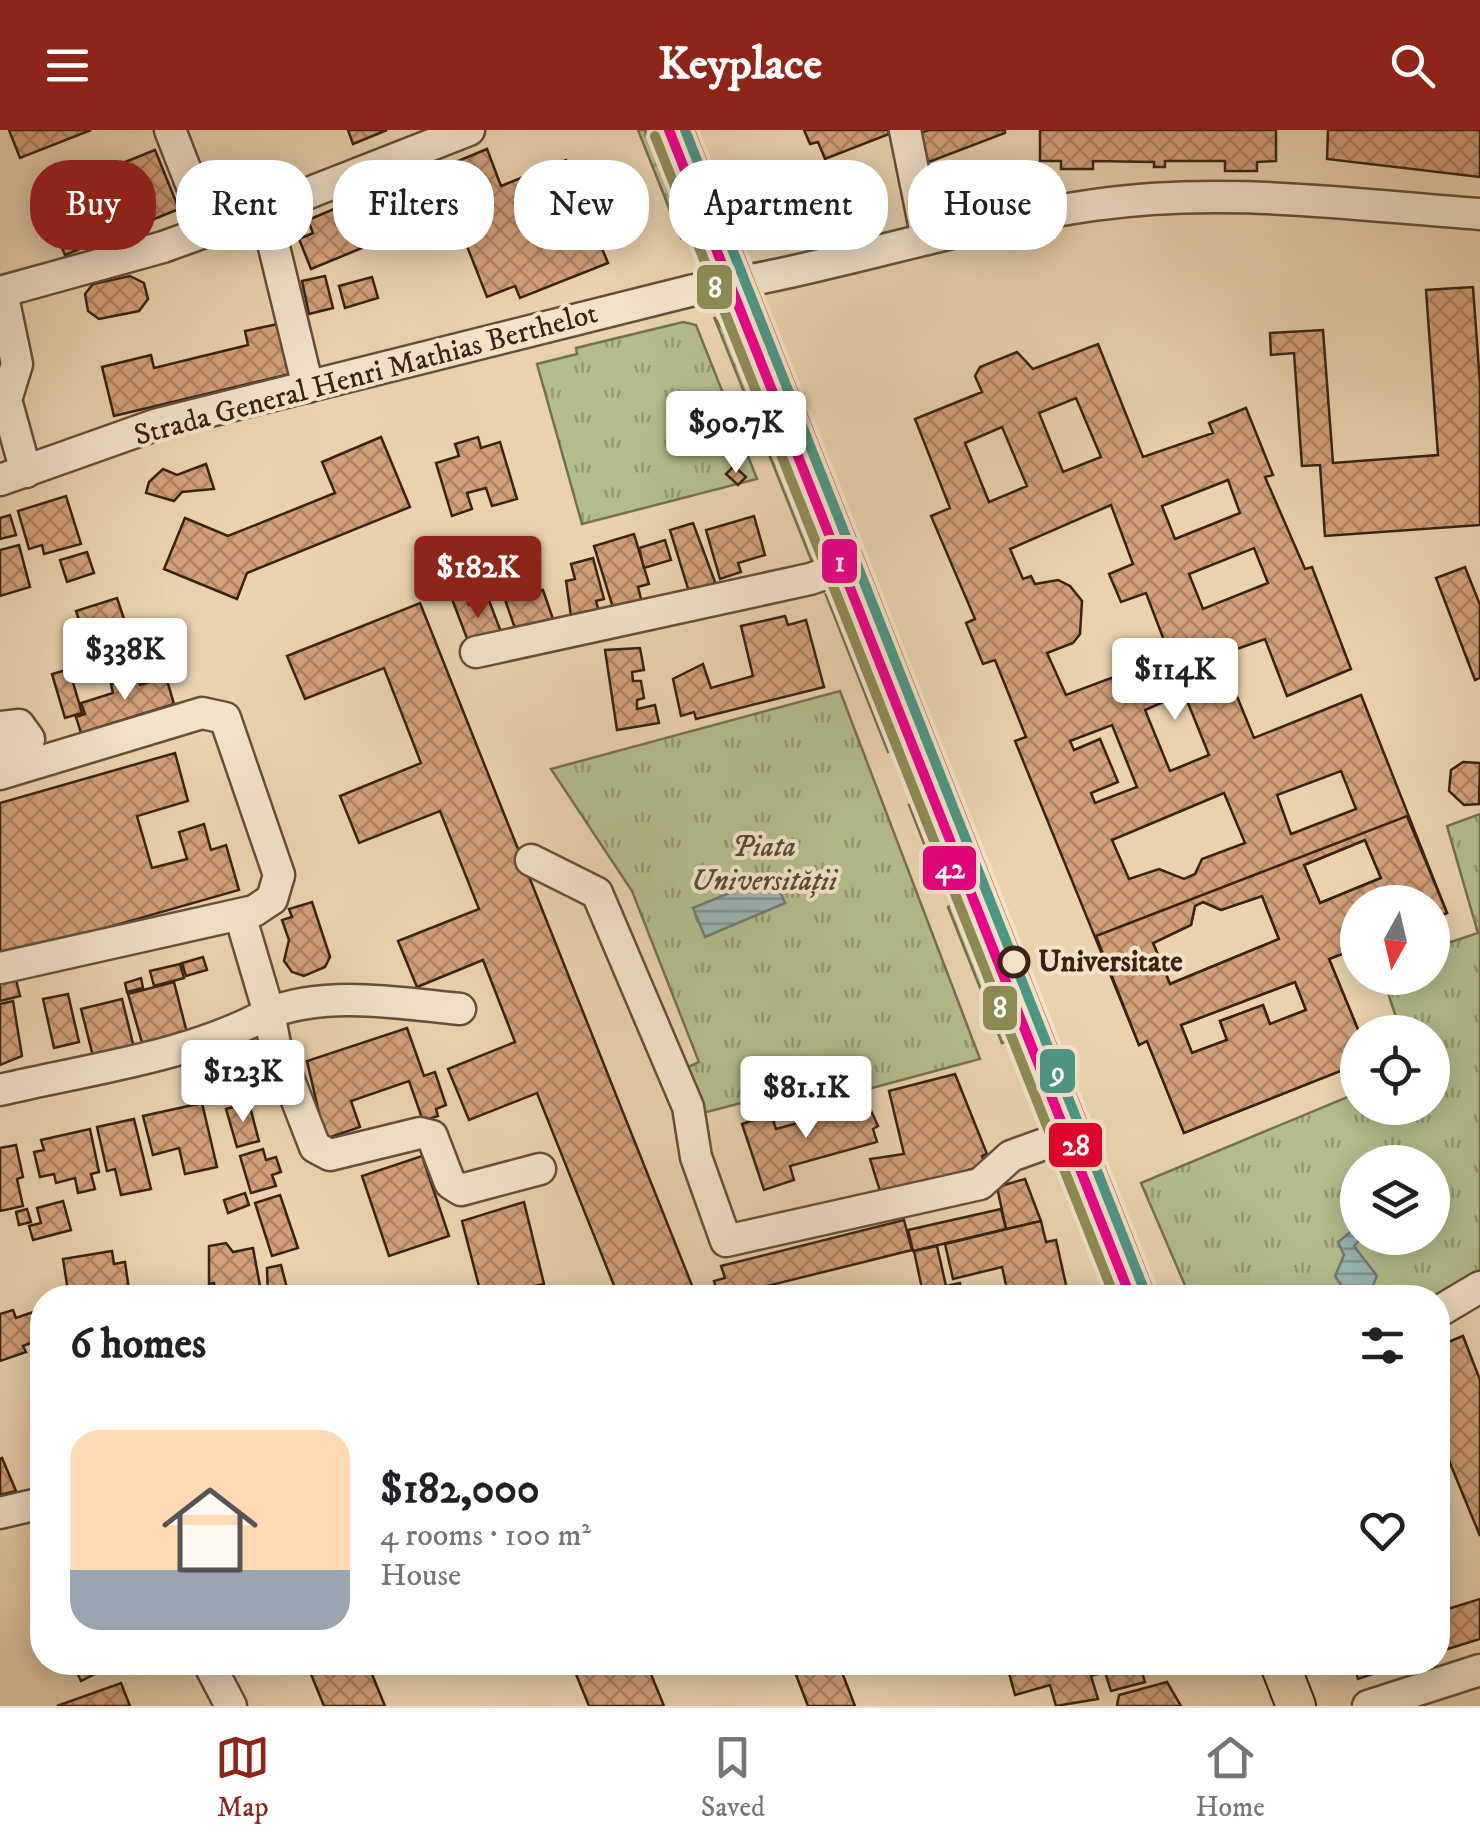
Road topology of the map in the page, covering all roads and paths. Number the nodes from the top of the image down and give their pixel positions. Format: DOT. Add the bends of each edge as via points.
graph roads {
  1 [pos="170,130"];
  2 [pos="469,130"];
  3 [pos="674,130"];
  4 [pos="905,130"];
  5 [pos="182,160"];
  6 [pos="911,160"];
  7 [pos="313,191"];
  8 [pos="1067,211"];
  9 [pos="1480,214"];
  10 [pos="176,241"];
  11 [pos="908,244"];
  12 [pos="275,250"];
  13 [pos="736,284"];
  14 [pos="1,292"];
  15 [pos="308,387"];
  16 [pos="13,476"];
  17 [pos="848,566"];
  18 [pos="476,652"];
  19 [pos="0,727"];
  20 [pos="6,764"];
  21 [pos="532,860"];
  22 [pos="240,915"];
  23 [pos="0,968"];
  24 [pos="460,1009"];
  25 [pos="269,1013"];
  26 [pos="0,1090"];
  27 [pos="1072,1134"];
  28 [pos="540,1169"];
  29 [pos="1131,1285"];
  30 [pos="1480,1287"];
  31 [pos="1450,1305"];
  32 [pos="30,1506"];
  33 [pos="0,1513"];
  34 [pos="1480,1670"];
  35 [pos="214,1675"];
  36 [pos="1284,1675"];
  37 [pos="228,1705"];
  38 [pos="1296,1706"];
  39 [pos="1368,1706"];
  1 -- 5 [label="street"];
  2 -- 7 [label="street"];
  3 -- 13 [label="main road"];
  4 -- 6 [label="street"];
  8 -- 9 [label="street, Strada General Henri Mathias Berthelot" via="1186,198"];
  10 -- 14 [label="street"];
  11 -- 13 [label="street, Strada General Henri Mathias Berthelot"];
  12 -- 15 [label="street"];
  13 -- 15 [label="street, Strada General Henri Mathias Berthelot"];
  13 -- 17 [label="main road"];
  14 -- 16 [label="street" via="17,364 6,400"];
  15 -- 16 [label="street, Strada General Henri Mathias Berthelot" via="158,424"];
  17 -- 18 [label="street"];
  17 -- 27 [label="main road"];
  19 -- 20 [label="street" via="14,723 27,733 26,750"];
  20 -- 22 [label="street" via="202,713 225,718 279,875 272,899"];
  21 -- 27 [label="street" via="597,894 688,1107 696,1158 726,1241 980,1184 1011,1156"];
  22 -- 23 [label="street"];
  22 -- 25 [label="street"];
  24 -- 25 [label="street" via="294,1003"];
  25 -- 26 [label="street" via="175,1048"];
  25 -- 28 [label="street" via="316,1147 330,1155 420,1133 432,1136 450,1184 461,1190"];
  27 -- 29 [label="main road"];
  30 -- 31 [label="street"];
  32 -- 33 [label="street"];
  34 -- 39 [label="street"];
  35 -- 37 [label="street"];
  36 -- 38 [label="main road"];
}
